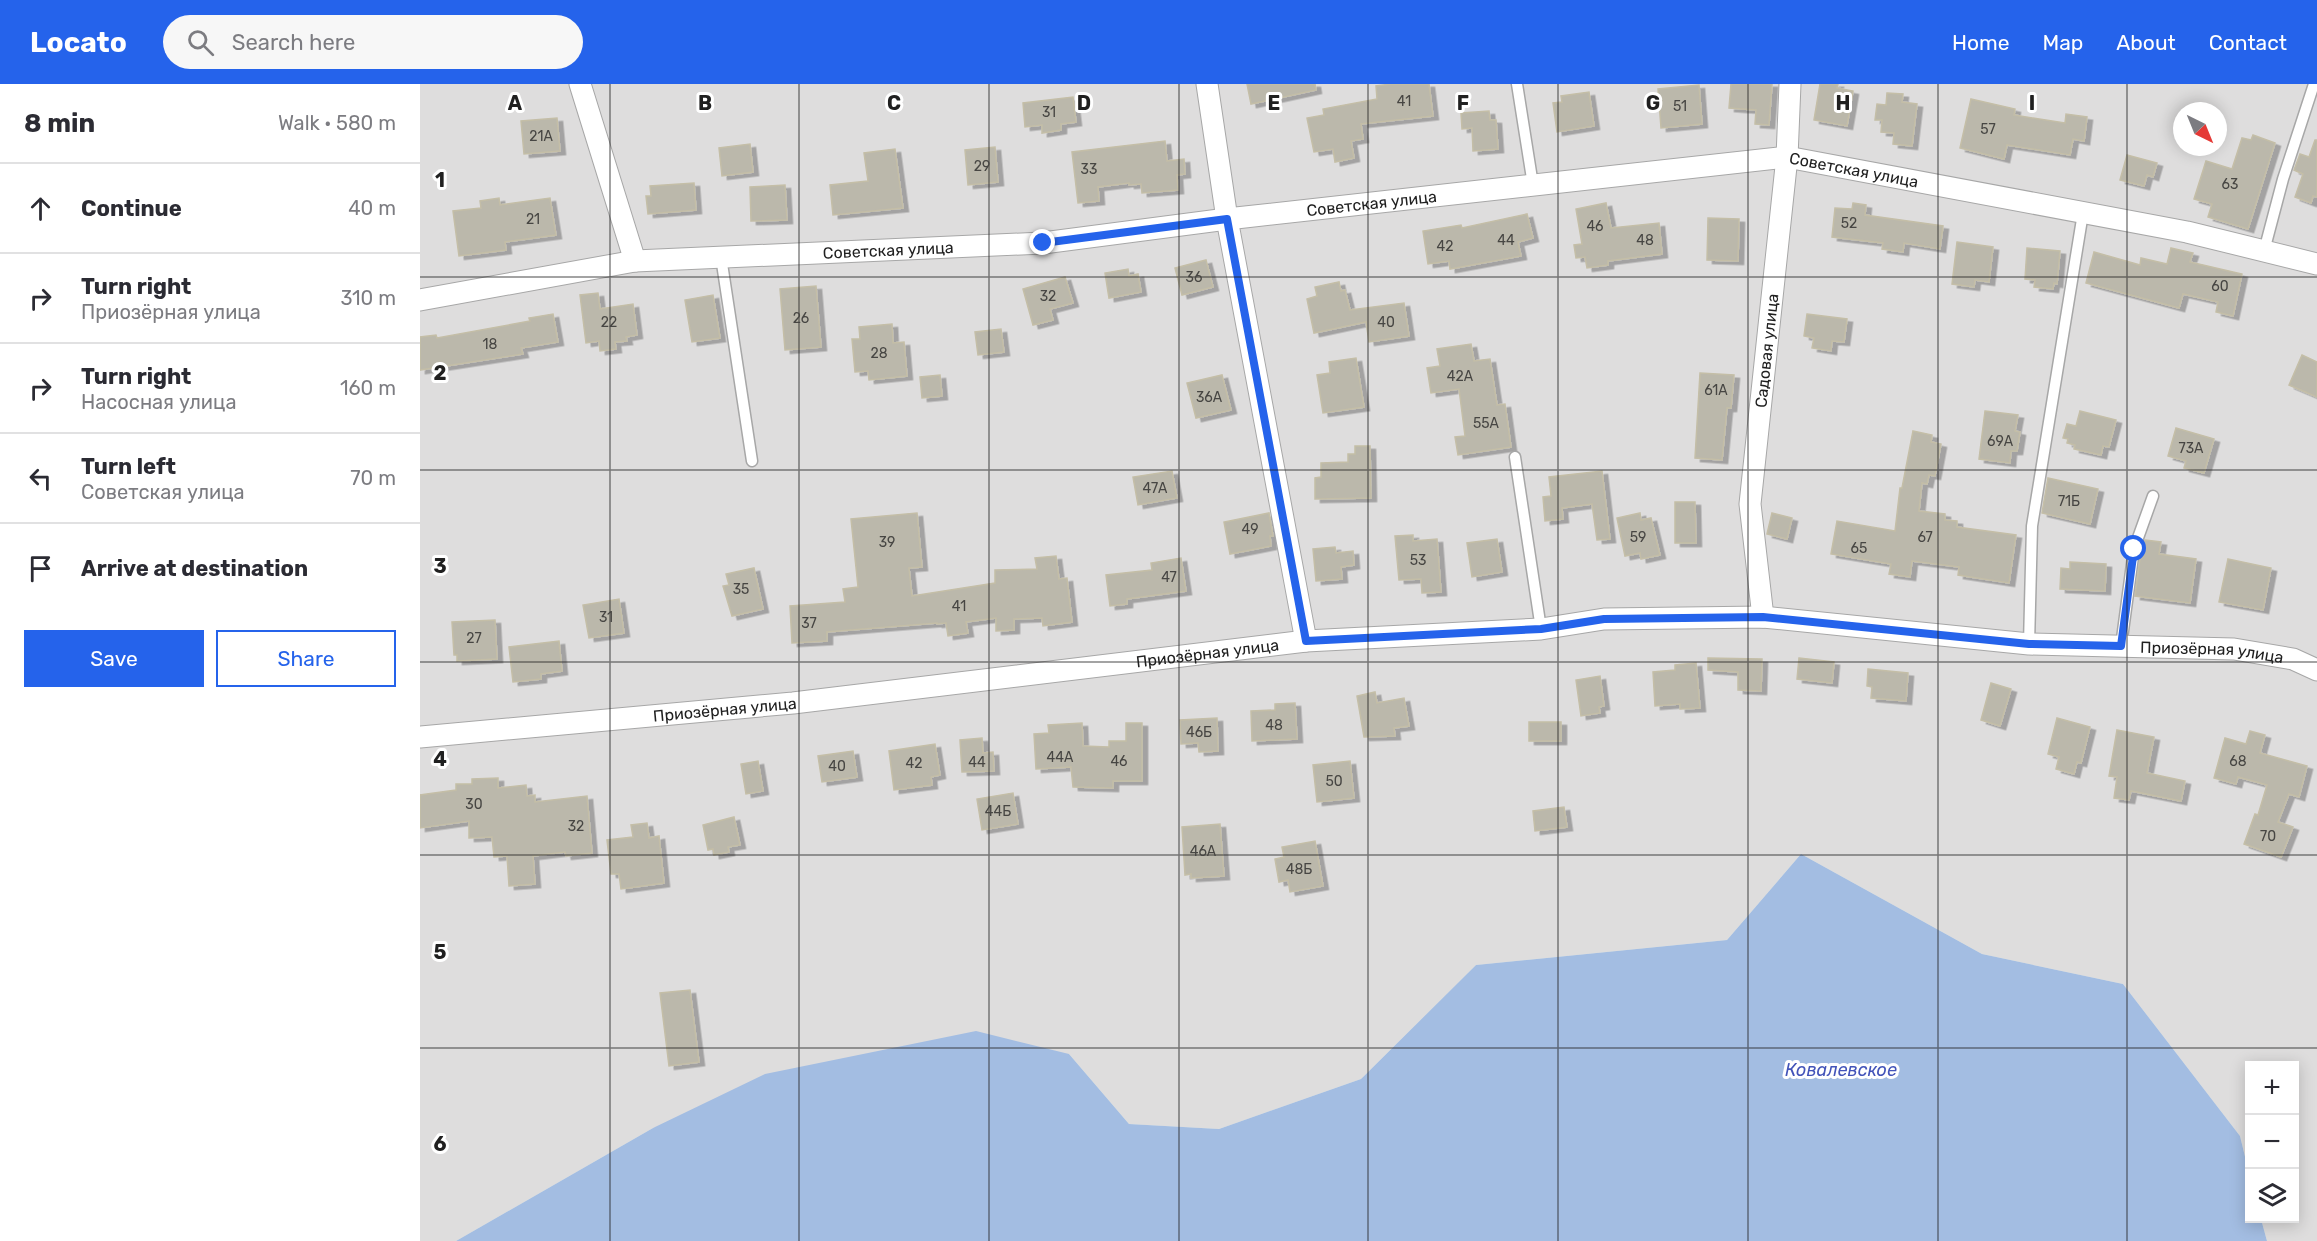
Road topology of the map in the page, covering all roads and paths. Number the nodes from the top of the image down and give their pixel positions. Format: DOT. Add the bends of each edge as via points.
graph roads {
  1 [pos="580,84"];
  2 [pos="1207,84"];
  3 [pos="1517,84"];
  4 [pos="1790,84"];
  5 [pos="2314,84"];
  6 [pos="1787,157"];
  7 [pos="1533,185"];
  8 [pos="2083,213"];
  9 [pos="1227,219"];
  10 [pos="2264,251"];
  11 [pos="721,257"];
  12 [pos="635,261"];
  13 [pos="2317,264"];
  14 [pos="420,300"];
  15 [pos="1515,456"];
  16 [pos="752,461"];
  17 [pos="2153,496"];
  18 [pos="1763,617"];
  19 [pos="1541,629"];
  20 [pos="1306,641"];
  21 [pos="2029,644"];
  22 [pos="2121,646"];
  23 [pos="2317,670"];
  24 [pos="420,736"];
  1 -- 12 [label="street"];
  2 -- 9 [label="street"];
  3 -- 7 [label="lane"];
  4 -- 6 [label="street, Садовая улица"];
  5 -- 10 [label="lane"];
  6 -- 7 [label="street, Советская улица"];
  6 -- 8 [label="street, Советская улица"];
  6 -- 18 [label="street, Садовая улица" via="1750,504"];
  7 -- 9 [label="street, Советская улица"];
  8 -- 10 [label="street, Советская улица"];
  8 -- 21 [label="lane" via="2032,526"];
  9 -- 11 [label="street, Советская улица" via="1043,243"];
  9 -- 20 [label="street"];
  10 -- 13 [label="street, Советская улица"];
  11 -- 12 [label="street, Советская улица"];
  11 -- 16 [label="lane"];
  12 -- 14 [label="street, Советская улица"];
  15 -- 19 [label="lane"];
  17 -- 22 [label="lane" via="2134,549"];
  18 -- 19 [label="street, Приозёрная улица" via="1604,619"];
  18 -- 21 [label="street, Приозёрная улица"];
  19 -- 20 [label="street, Приозёрная улица"];
  20 -- 24 [label="street, Приозёрная улица" via="793,703"];
  21 -- 22 [label="street, Приозёрная улица"];
  22 -- 23 [label="street, Приозёрная улица" via="2234,649 2293,659"];
}
